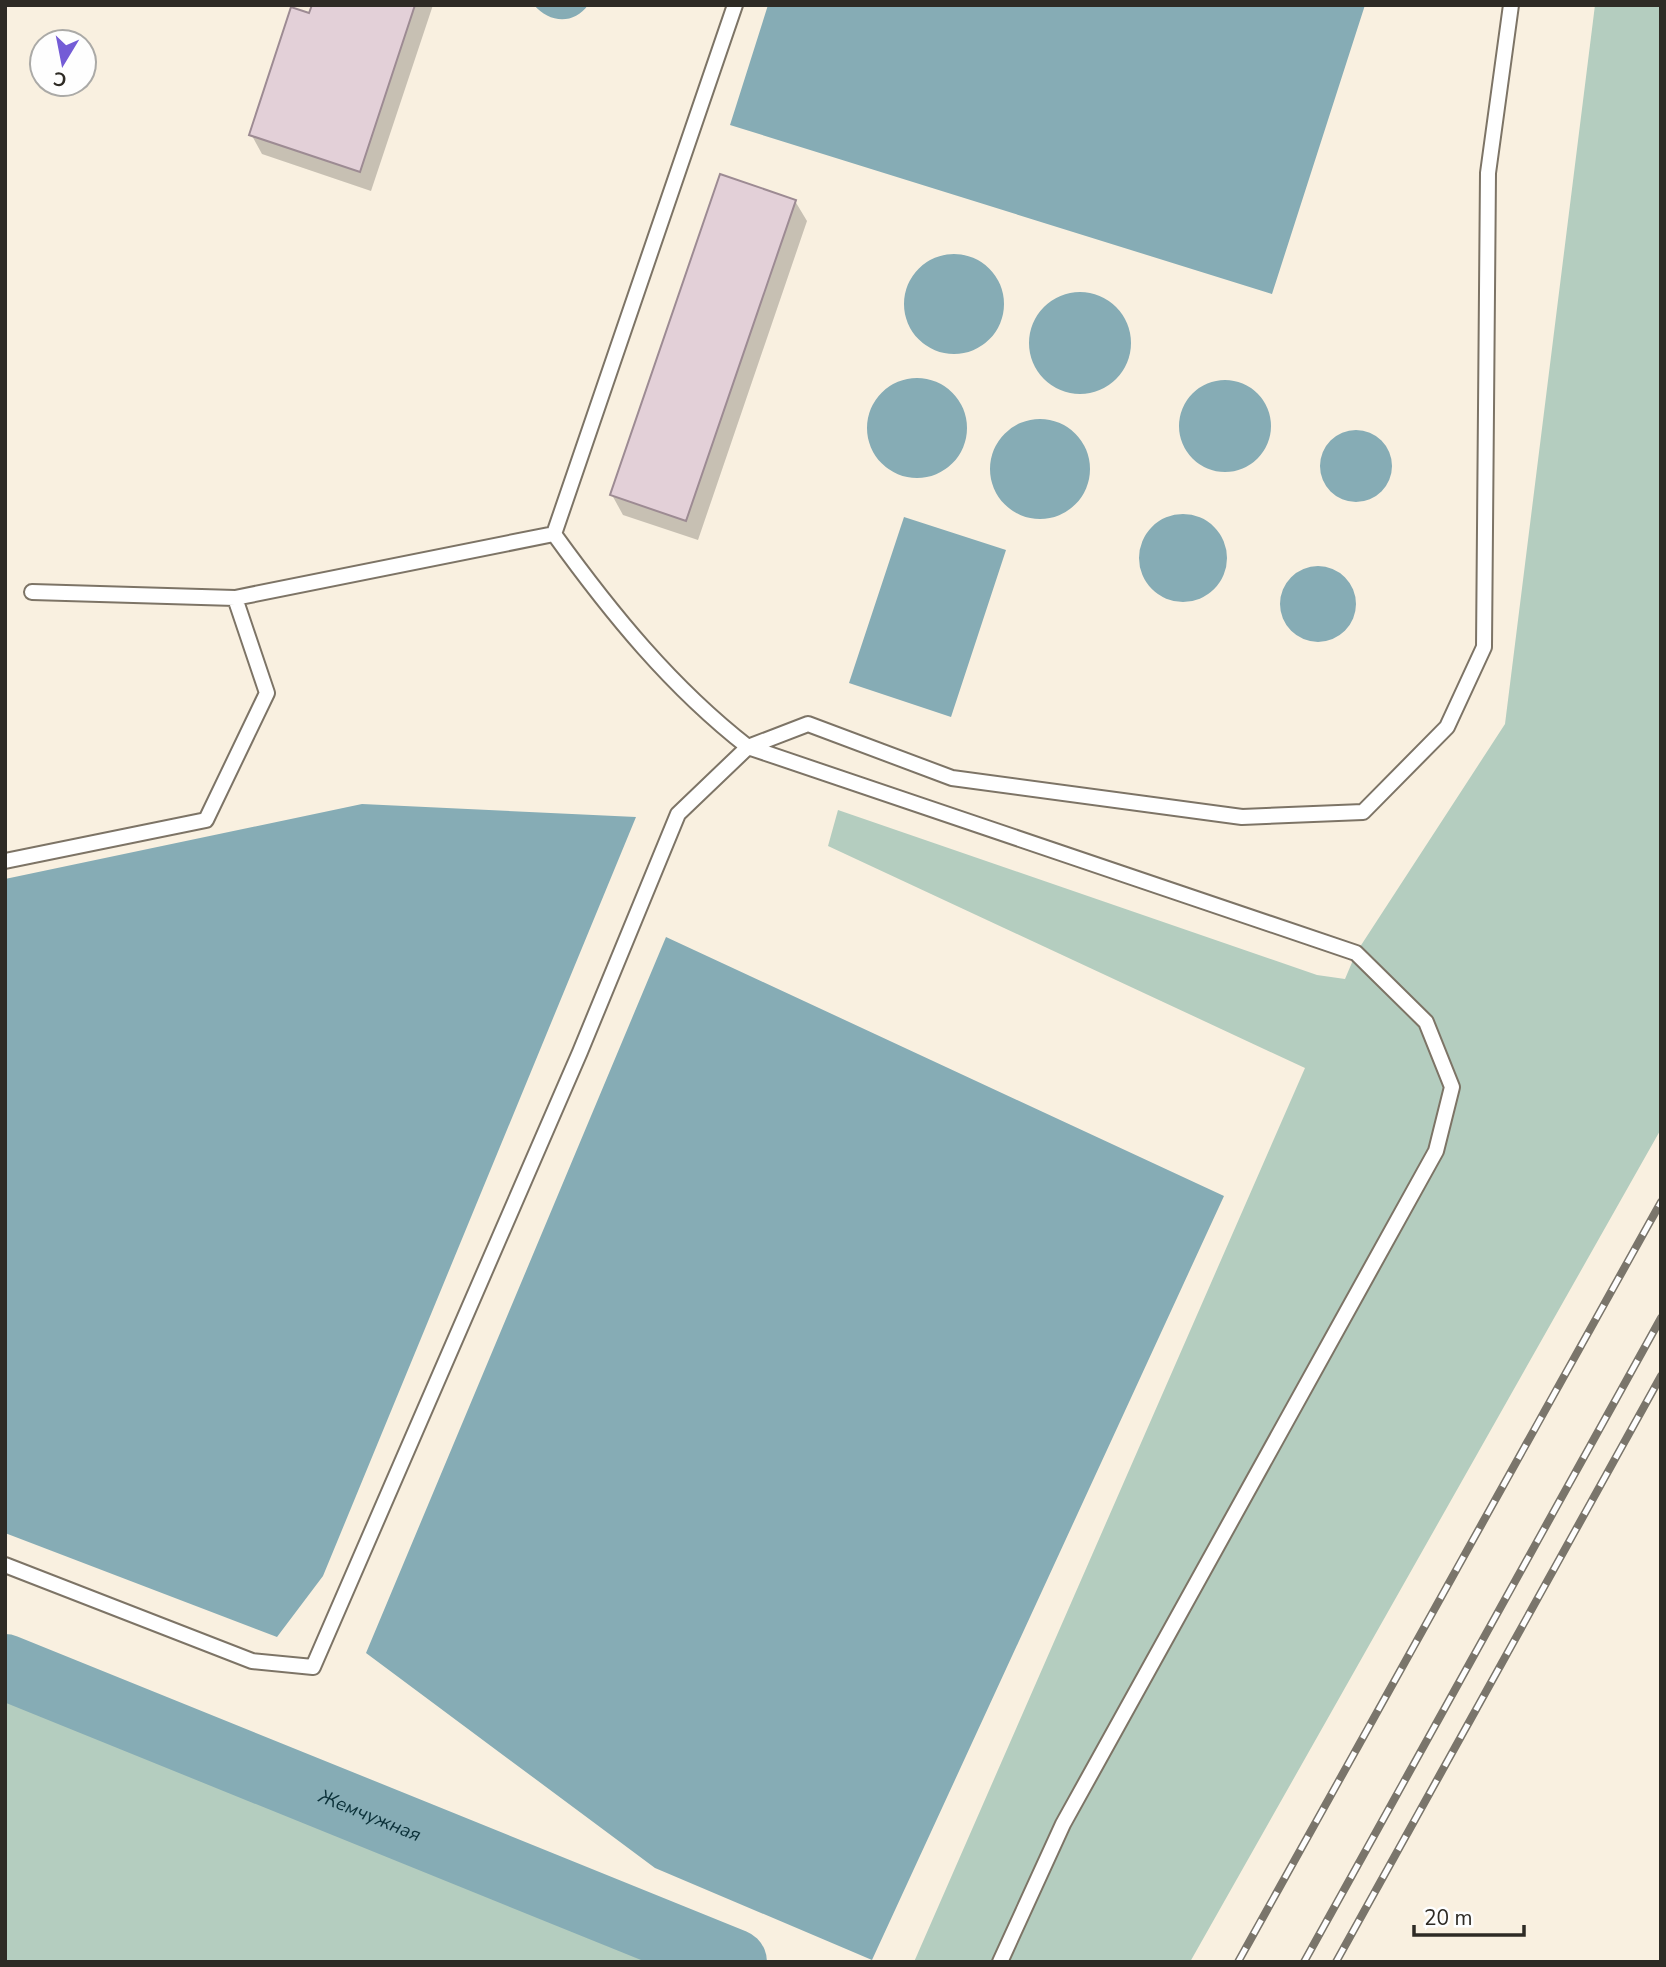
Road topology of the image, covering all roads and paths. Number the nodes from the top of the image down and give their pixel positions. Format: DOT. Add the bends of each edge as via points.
graph roads {
  1 [pos="735,5"];
  2 [pos="1511,5"];
  3 [pos="554,534"];
  4 [pos="32,593"];
  5 [pos="235,598"];
  6 [pos="748,747"];
  7 [pos="5,861"];
  8 [pos="5,1565"];
  9 [pos="1000,1962"];
  1 -- 3 [label="lane"];
  2 -- 6 [label="lane" via="1488,173 1484,647 1447,727 1363,812 1242,817 952,778 808,724"];
  3 -- 5 [label="lane"];
  3 -- 6 [label="lane" via="611,613 703,712"];
  4 -- 5 [label="lane"];
  5 -- 7 [label="lane" via="267,693 206,820"];
  6 -- 8 [label="lane" via="678,814 580,1052 313,1667 252,1661"];
  6 -- 9 [label="lane" via="1356,953 1426,1022 1452,1087 1436,1152 1063,1824"];
}
